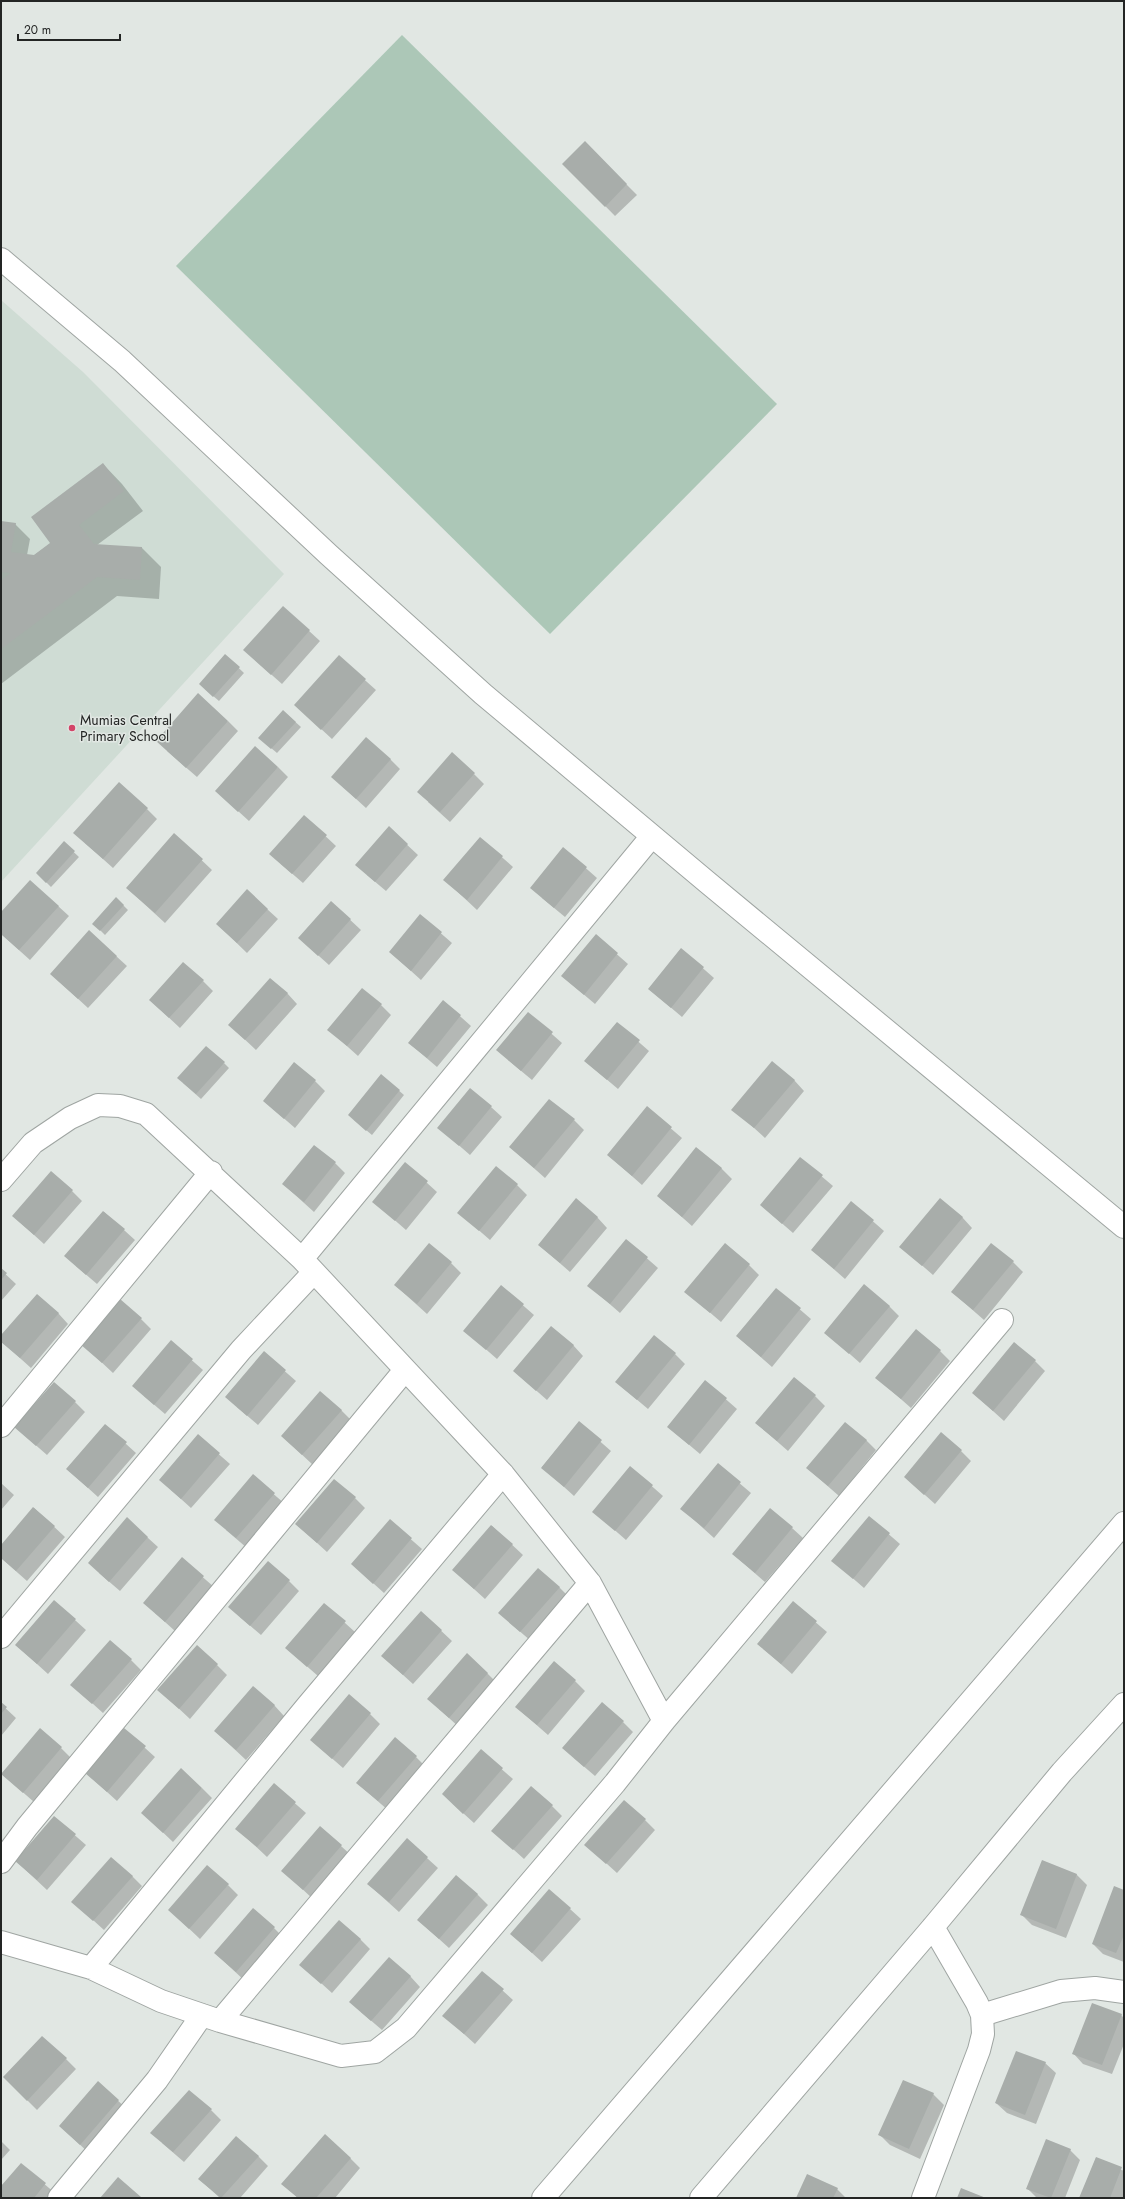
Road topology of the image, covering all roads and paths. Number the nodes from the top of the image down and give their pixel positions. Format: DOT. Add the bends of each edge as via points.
graph roads {
  1 [pos="1,260"];
  2 [pos="652,836"];
  3 [pos="211,1172"];
  4 [pos="1,1180"];
  5 [pos="1124,1227"];
  6 [pos="308,1265"];
  7 [pos="1002,1320"];
  8 [pos="405,1370"];
  9 [pos="1,1426"];
  10 [pos="503,1474"];
  11 [pos="1124,1523"];
  12 [pos="590,1583"];
  13 [pos="1,1637"];
  14 [pos="1124,1704"];
  15 [pos="664,1721"];
  16 [pos="1,1862"];
  17 [pos="933,1927"];
  18 [pos="1,1942"];
  19 [pos="91,1968"];
  20 [pos="1124,1992"];
  21 [pos="982,2015"];
  22 [pos="211,2018"];
  23 [pos="59,2198"];
  24 [pos="543,2198"];
  25 [pos="701,2198"];
  26 [pos="923,2198"];
  1 -- 2 [label="street" via="122,361 329,555 483,694"];
  2 -- 5 [label="street"];
  2 -- 6 [label="street"];
  3 -- 4 [label="street" via="146,1114 120,1106 98,1105 70,1118 33,1143"];
  3 -- 6 [label="street"];
  3 -- 9 [label="street"];
  6 -- 8 [label="street"];
  6 -- 13 [label="street" via="241,1350"];
  7 -- 15 [label="street"];
  8 -- 10 [label="street"];
  8 -- 16 [label="street" via="32,1820"];
  10 -- 12 [label="street"];
  10 -- 19 [label="street" via="308,1704"];
  11 -- 24 [label="street"];
  12 -- 15 [label="street"];
  12 -- 22 [label="street"];
  14 -- 17 [label="street" via="1062,1772"];
  15 -- 22 [label="street" via="406,2028 375,2052 341,2056"];
  17 -- 21 [label="street"];
  17 -- 25 [label="street"];
  18 -- 19 [label="street"];
  19 -- 22 [label="street" via="161,2001"];
  20 -- 21 [label="street" via="1095,1988 1061,1991"];
  21 -- 26 [label="street" via="983,2034 979,2050"];
  22 -- 23 [label="street"];
}
